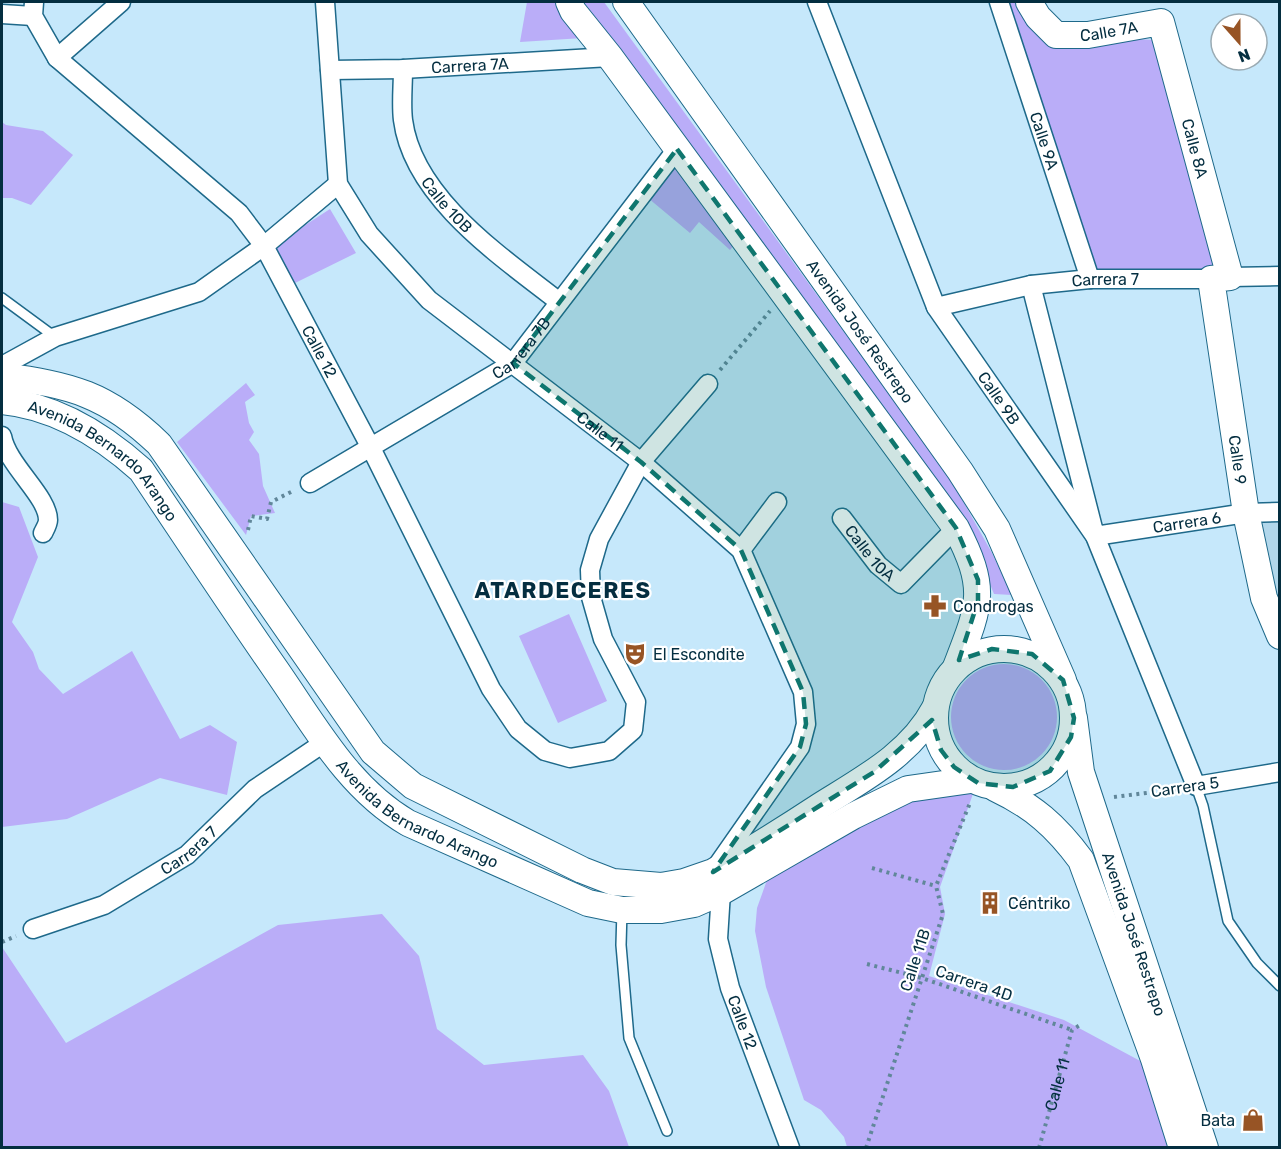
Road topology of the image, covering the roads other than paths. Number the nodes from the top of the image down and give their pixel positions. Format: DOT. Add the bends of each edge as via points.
graph roads {
  1 [pos="121,2"];
  2 [pos="325,2"];
  3 [pos="569,2"];
  4 [pos="626,2"];
  5 [pos="817,2"];
  6 [pos="999,2"];
  7 [pos="1029,2"];
  8 [pos="34,9"];
  9 [pos="2,14"];
  10 [pos="1161,22"];
  11 [pos="610,57"];
  12 [pos="57,58"];
  13 [pos="403,69"];
  14 [pos="330,70"];
  15 [pos="677,149"];
  16 [pos="338,184"];
  17 [pos="264,246"];
  18 [pos="1280,276"];
  19 [pos="1220,278"];
  20 [pos="1090,279"];
  21 [pos="1031,285"];
  22 [pos="2,298"];
  23 [pos="558,301"];
  24 [pos="936,307"];
  25 [pos="55,337"];
  26 [pos="513,363"];
  27 [pos="2,366"];
  28 [pos="2,376"];
  29 [pos="708,384"];
  30 [pos="2,401"];
  31 [pos="2,436"];
  32 [pos="371,448"];
  33 [pos="641,462"];
  34 [pos="310,483"];
  35 [pos="777,502"];
  36 [pos="1280,512"];
  37 [pos="1246,513"];
  38 [pos="842,518"];
  39 [pos="956,528"];
  40 [pos="43,533"];
  41 [pos="1095,536"];
  42 [pos="741,550"];
  43 [pos="1280,636"];
  44 [pos="956,667"];
  45 [pos="1063,680"];
  46 [pos="935,708"];
  47 [pos="1074,718"];
  48 [pos="325,742"];
  49 [pos="1280,772"];
  50 [pos="981,783"];
  51 [pos="1196,786"];
  52 [pos="717,882"];
  53 [pos="622,910"];
  54 [pos="33,930"];
  55 [pos="1280,986"];
  56 [pos="667,1131"];
  57 [pos="790,1148"];
  58 [pos="1182,1148"];
  59 [pos="1205,1148"];
  1 -- 12 [label="street"];
  2 -- 14 [label="street, Calle 11"];
  3 -- 11 [label="main road"];
  4 -- 45 [label="main road, Avenida José Restrepo" via="960,471 997,529"];
  5 -- 24 [label="street, Calle 9B"];
  6 -- 20 [label="street, Calle 9A"];
  7 -- 10 [label="main road, Calle 7A" via="1056,35 1088,35"];
  8 -- 9 [label="street"];
  8 -- 12 [label="street, Calle 12"];
  10 -- 19 [label="main road, Calle 8A"];
  11 -- 13 [label="street, Carrera 7A"];
  11 -- 15 [label="main road"];
  12 -- 17 [label="street, Calle 12" via="239,213"];
  13 -- 14 [label="street, Carrera 7A"];
  13 -- 23 [label="street, Calle 10B" via="403,121 426,178 450,212"];
  14 -- 16 [label="street, Calle 11"];
  15 -- 23 [label="street, Carrera 7B"];
  15 -- 39 [label="main road"];
  16 -- 17 [label="street"];
  16 -- 26 [label="street, Calle 11" via="369,234 429,300"];
  17 -- 25 [label="street" via="199,292"];
  17 -- 32 [label="street, Calle 12"];
  18 -- 19 [label="street, Carrera 7"];
  19 -- 20 [label="street, Carrera 7"];
  19 -- 37 [label="main road, Calle 9"];
  20 -- 21 [label="street, Carrera 7"];
  21 -- 24 [label="street, Carrera 7"];
  21 -- 41 [label="street"];
  22 -- 25 [label="lane"];
  23 -- 26 [label="street, Carrera 7B"];
  24 -- 41 [label="street, Calle 9B"];
  25 -- 27 [label="street"];
  26 -- 32 [label="street, Carrera 7B"];
  26 -- 33 [label="street, Calle 11"];
  28 -- 52 [label="main road, Avenida Bernardo Arango" via="57,383 102,399 135,420 159,444 373,752 413,786 614,882 661,886"];
  29 -- 33 [label="street"];
  30 -- 48 [label="main road, Avenida Bernardo Arango" via="80,424 113,445 141,470"];
  31 -- 40 [label="street" via="4,449 46,510 49,522"];
  32 -- 33 [label="street, Calle 12" via="491,689 518,729 545,751 570,758 609,751 633,730 636,702 603,639 591,597 590,570 599,539"];
  32 -- 34 [label="street, Carrera 7B"];
  33 -- 42 [label="street, Calle 11"];
  35 -- 42 [label="street"];
  36 -- 37 [label="street, Carrera 6"];
  37 -- 41 [label="street, Carrera 6"];
  37 -- 43 [label="main road, Calle 9" via="1264,598"];
  38 -- 39 [label="street, Calle 10A" via="878,565 902,584"];
  39 -- 44 [label="main road" via="978,580 978,601"];
  41 -- 51 [label="street, Calle 9B"];
  42 -- 52 [label="street, Calle 11" via="803,692 806,724 800,747"];
  44 -- 45 [label="main road" via="992,649 1012,649 1032,654"];
  44 -- 46 [label="main road" via="942,685"];
  45 -- 47 [label="main road"];
  46 -- 50 [label="main road" via="934,729 941,750 954,767"];
  46 -- 52 [label="main road, Avenida Bernardo Arango" via="925,727 874,772"];
  47 -- 50 [label="main road" via="1063,756 1050,771 1023,784"];
  47 -- 59 [label="main road, Avenida José Restrepo" via="1081,772"];
  48 -- 53 [label="main road, Avenida Bernardo Arango" via="364,792 408,823 588,903"];
  48 -- 54 [label="street, Carrera 7" via="255,789 188,855 104,906"];
  49 -- 51 [label="street, Carrera 5"];
  50 -- 52 [label="main road, Avenida Bernardo Arango" via="899,792"];
  50 -- 58 [label="main road, Avenida José Restrepo" via="1024,802 1062,833 1082,860"];
  51 -- 55 [label="lane" via="1228,921 1257,963"];
  52 -- 53 [label="main road, Avenida Bernardo Arango" via="694,904 661,910"];
  52 -- 57 [label="street, Calle 12" via="718,939 730,988"];
  53 -- 56 [label="lane" via="629,1038"];
}
